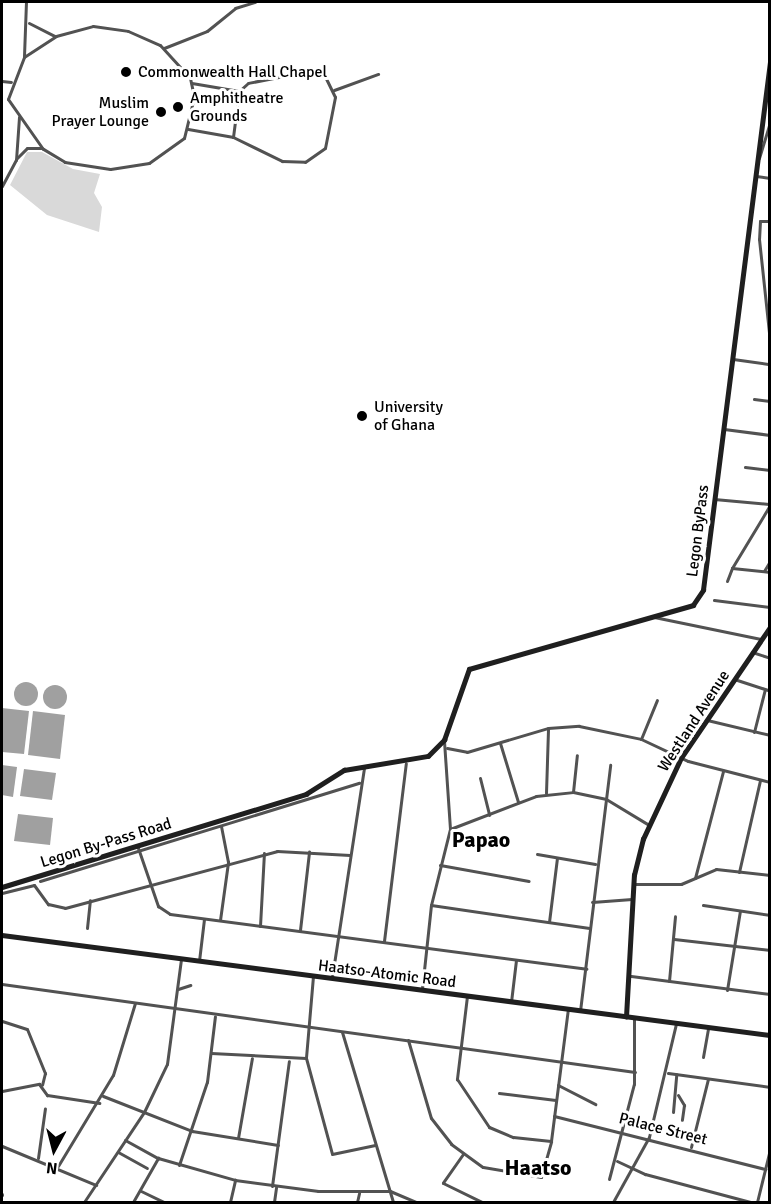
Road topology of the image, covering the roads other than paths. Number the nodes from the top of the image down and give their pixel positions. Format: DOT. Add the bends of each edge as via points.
graph roads {
  1 [pos="26,2"];
  2 [pos="255,2"];
  3 [pos="28,22"];
  4 [pos="56,36"];
  5 [pos="164,48"];
  6 [pos="24,57"];
  7 [pos="770,62"];
  8 [pos="378,74"];
  9 [pos="2,81"];
  10 [pos="11,82"];
  11 [pos="192,83"];
  12 [pos="2,89"];
  13 [pos="8,90"];
  14 [pos="334,90"];
  15 [pos="239,92"];
  16 [pos="19,117"];
  17 [pos="770,122"];
  18 [pos="188,129"];
  19 [pos="233,136"];
  20 [pos="768,144"];
  21 [pos="43,149"];
  22 [pos="759,158"];
  23 [pos="16,160"];
  24 [pos="756,176"];
  25 [pos="770,178"];
  26 [pos="2,186"];
  27 [pos="751,221"];
  28 [pos="760,221"];
  29 [pos="770,221"];
  30 [pos="769,342"];
  31 [pos="733,359"];
  32 [pos="770,364"];
  33 [pos="754,399"];
  34 [pos="770,401"];
  35 [pos="723,429"];
  36 [pos="770,435"];
  37 [pos="745,467"];
  38 [pos="770,470"];
  39 [pos="714,499"];
  40 [pos="770,504"];
  41 [pos="770,561"];
  42 [pos="732,568"];
  43 [pos="764,571"];
  44 [pos="770,572"];
  45 [pos="727,581"];
  46 [pos="714,600"];
  47 [pos="770,608"];
  48 [pos="652,617"];
  49 [pos="770,627"];
  50 [pos="761,639"];
  51 [pos="752,652"];
  52 [pos="770,657"];
  53 [pos="734,679"];
  54 [pos="767,690"];
  55 [pos="657,700"];
  56 [pos="707,720"];
  57 [pos="548,728"];
  58 [pos="754,732"];
  59 [pos="770,735"];
  60 [pos="641,739"];
  61 [pos="444,740"];
  62 [pos="500,743"];
  63 [pos="447,748"];
  64 [pos="577,755"];
  65 [pos="681,758"];
  66 [pos="406,763"];
  67 [pos="610,765"];
  68 [pos="364,766"];
  69 [pos="723,771"];
  70 [pos="480,778"];
  71 [pos="760,780"];
  72 [pos="770,782"];
  73 [pos="359,783"];
  74 [pos="573,792"];
  75 [pos="546,793"];
  76 [pos="606,799"];
  77 [pos="518,802"];
  78 [pos="489,815"];
  79 [pos="220,824"];
  80 [pos="649,825"];
  81 [pos="450,829"];
  82 [pos="137,845"];
  83 [pos="140,852"];
  84 [pos="309,852"];
  85 [pos="264,853"];
  86 [pos="537,854"];
  87 [pos="350,855"];
  88 [pos="557,858"];
  89 [pos="228,862"];
  90 [pos="595,864"];
  91 [pos="440,865"];
  92 [pos="700,868"];
  93 [pos="739,872"];
  94 [pos="706,873"];
  95 [pos="770,875"];
  96 [pos="695,878"];
  97 [pos="40,881"];
  98 [pos="529,881"];
  99 [pos="149,884"];
  100 [pos="633,884"];
  101 [pos="2,887"];
  102 [pos="2,893"];
  103 [pos="633,899"];
  104 [pos="90,900"];
  105 [pos="592,902"];
  106 [pos="431,905"];
  107 [pos="703,905"];
  108 [pos="740,911"];
  109 [pos="770,915"];
  110 [pos="675,916"];
  111 [pos="204,919"];
  112 [pos="220,920"];
  113 [pos="549,922"];
  114 [pos="260,926"];
  115 [pos="87,927"];
  116 [pos="590,928"];
  117 [pos="300,931"];
  118 [pos="2,935"];
  119 [pos="339,936"];
  120 [pos="674,939"];
  121 [pos="384,941"];
  122 [pos="735,945"];
  123 [pos="426,947"];
  124 [pos="770,950"];
  125 [pos="181,959"];
  126 [pos="516,960"];
  127 [pos="199,961"];
  128 [pos="586,969"];
  129 [pos="312,976"];
  130 [pos="631,976"];
  131 [pos="332,979"];
  132 [pos="669,981"];
  133 [pos="2,984"];
  134 [pos="190,985"];
  135 [pos="178,989"];
  136 [pos="422,990"];
  137 [pos="727,990"];
  138 [pos="770,994"];
  139 [pos="467,996"];
  140 [pos="511,1002"];
  141 [pos="135,1003"];
  142 [pos="568,1009"];
  143 [pos="175,1010"];
  144 [pos="580,1011"];
  145 [pos="215,1016"];
  146 [pos="626,1017"];
  147 [pos="634,1018"];
  148 [pos="2,1021"];
  149 [pos="676,1024"];
  150 [pos="306,1028"];
  151 [pos="708,1028"];
  152 [pos="342,1032"];
  153 [pos="770,1035"];
  154 [pos="408,1040"];
  155 [pos="461,1046"];
  156 [pos="211,1053"];
  157 [pos="703,1057"];
  158 [pos="252,1058"];
  159 [pos="306,1058"];
  160 [pos="561,1060"];
  161 [pos="289,1061"];
  162 [pos="635,1072"];
  163 [pos="668,1073"];
  164 [pos="676,1074"];
  165 [pos="708,1079"];
  166 [pos="42,1084"];
  167 [pos="558,1085"];
  168 [pos="770,1087"];
  169 [pos="2,1091"];
  170 [pos="499,1093"];
  171 [pos="677,1093"];
  172 [pos="103,1096"];
  173 [pos="556,1100"];
  174 [pos="99,1103"];
  175 [pos="595,1104"];
  176 [pos="45,1108"];
  177 [pos="673,1112"];
  178 [pos="142,1115"];
  179 [pos="554,1116"];
  180 [pos="682,1120"];
  181 [pos="192,1131"];
  182 [pos="624,1131"];
  183 [pos="649,1137"];
  184 [pos="238,1139"];
  185 [pos="125,1140"];
  186 [pos="551,1141"];
  187 [pos="278,1144"];
  188 [pos="375,1145"];
  189 [pos="2,1146"];
  190 [pos="691,1147"];
  191 [pos="770,1149"];
  192 [pos="118,1152"];
  193 [pos="462,1154"];
  194 [pos="38,1158"];
  195 [pos="158,1158"];
  196 [pos="768,1159"];
  197 [pos="617,1160"];
  198 [pos="179,1165"];
  199 [pos="58,1166"];
  200 [pos="147,1168"];
  201 [pos="765,1169"];
  202 [pos="635,1171"];
  203 [pos="609,1179"];
  204 [pos="235,1180"];
  205 [pos="96,1185"];
  206 [pos="274,1187"];
  207 [pos="141,1191"];
  208 [pos="390,1191"];
  209 [pos="359,1192"];
  210 [pos="84,1203"];
  211 [pos="133,1203"];
  212 [pos="164,1203"];
  213 [pos="231,1203"];
  214 [pos="273,1203"];
  215 [pos="357,1203"];
  216 [pos="393,1203"];
  217 [pos="416,1203"];
  218 [pos="482,1203"];
  219 [pos="613,1203"];
  220 [pos="750,1203"];
  221 [pos="757,1203"];
  1 -- 3 [label="street"];
  2 -- 5 [label="street" via="235,8 207,31"];
  3 -- 4 [label="street"];
  3 -- 6 [label="street"];
  4 -- 5 [label="street" via="111,27"];
  4 -- 6 [label="street"];
  5 -- 11 [label="street"];
  6 -- 10 [label="street"];
  7 -- 22 [label="street, Legon ByPass"];
  8 -- 14 [label="street"];
  9 -- 10 [label="street"];
  10 -- 13 [label="street"];
  11 -- 15 [label="street"];
  11 -- 18 [label="street"];
  12 -- 13 [label="street"];
  13 -- 16 [label="street"];
  14 -- 15 [label="street" via="324,74 307,70 248,83"];
  14 -- 19 [label="street" via="325,148 313,160 282,161"];
  15 -- 19 [label="street"];
  16 -- 21 [label="street"];
  16 -- 23 [label="street"];
  17 -- 20 [label="street"];
  18 -- 19 [label="street"];
  18 -- 21 [label="street" via="162,155 120,169 81,167"];
  20 -- 22 [label="street"];
  21 -- 23 [label="street" via="27,148"];
  22 -- 24 [label="street, Legon ByPass"];
  23 -- 26 [label="street"];
  24 -- 25 [label="street"];
  24 -- 27 [label="street, Legon ByPass"];
  27 -- 28 [label="street"];
  27 -- 31 [label="street, Legon ByPass"];
  28 -- 29 [label="street"];
  28 -- 30 [label="street"];
  31 -- 32 [label="street"];
  31 -- 35 [label="street, Legon ByPass"];
  33 -- 34 [label="street"];
  35 -- 36 [label="street"];
  35 -- 39 [label="street, Legon ByPass"];
  37 -- 38 [label="street"];
  39 -- 40 [label="street"];
  39 -- 48 [label="street, Legon ByPass" via="703,590 693,605"];
  40 -- 42 [label="street"];
  41 -- 43 [label="street"];
  42 -- 43 [label="street"];
  42 -- 45 [label="street"];
  43 -- 44 [label="street"];
  46 -- 47 [label="street"];
  48 -- 50 [label="street"];
  48 -- 61 [label="street, Legon ByPass" via="469,669"];
  49 -- 50 [label="street, Westland Avenue"];
  50 -- 51 [label="street, Westland Avenue"];
  51 -- 52 [label="street"];
  51 -- 53 [label="street, Westland Avenue"];
  53 -- 54 [label="street"];
  53 -- 56 [label="street, Westland Avenue"];
  54 -- 58 [label="street"];
  55 -- 60 [label="street"];
  56 -- 58 [label="street"];
  56 -- 65 [label="street, Westland Avenue"];
  57 -- 60 [label="street" via="613,731"];
  57 -- 62 [label="street"];
  57 -- 75 [label="street"];
  58 -- 59 [label="street"];
  60 -- 65 [label="street"];
  61 -- 63 [label="street"];
  61 -- 66 [label="street" via="428,756"];
  62 -- 63 [label="street" via="467,752"];
  62 -- 77 [label="street"];
  63 -- 81 [label="street"];
  64 -- 74 [label="street"];
  65 -- 69 [label="street"];
  65 -- 80 [label="street, Westland Avenue"];
  66 -- 68 [label="street"];
  66 -- 121 [label="street"];
  67 -- 76 [label="street"];
  68 -- 73 [label="street"];
  68 -- 79 [label="street, Legon By-Pass Road" via="344,770 306,794"];
  69 -- 71 [label="street"];
  69 -- 92 [label="street"];
  70 -- 78 [label="street"];
  71 -- 72 [label="street"];
  71 -- 93 [label="street"];
  73 -- 79 [label="street"];
  73 -- 87 [label="street"];
  74 -- 75 [label="street"];
  74 -- 76 [label="street"];
  75 -- 77 [label="street"];
  76 -- 80 [label="street"];
  76 -- 90 [label="street"];
  77 -- 78 [label="street"];
  78 -- 81 [label="street"];
  79 -- 82 [label="street, Legon By-Pass Road"];
  79 -- 83 [label="street"];
  79 -- 89 [label="street"];
  80 -- 100 [label="street, Westland Avenue"];
  81 -- 91 [label="street"];
  82 -- 83 [label="street"];
  82 -- 101 [label="street, Legon By-Pass Road"];
  83 -- 97 [label="street"];
  83 -- 99 [label="street"];
  84 -- 85 [label="street"];
  84 -- 87 [label="street"];
  84 -- 117 [label="street"];
  85 -- 89 [label="street"];
  85 -- 114 [label="street"];
  86 -- 88 [label="street"];
  87 -- 119 [label="street"];
  88 -- 90 [label="street"];
  88 -- 113 [label="street"];
  89 -- 99 [label="street"];
  89 -- 112 [label="street"];
  90 -- 105 [label="street"];
  91 -- 98 [label="street"];
  91 -- 106 [label="street"];
  92 -- 94 [label="street"];
  92 -- 96 [label="street"];
  93 -- 94 [label="street"];
  93 -- 95 [label="street"];
  94 -- 96 [label="street"];
  96 -- 100 [label="street" via="677,884"];
  99 -- 104 [label="street"];
  99 -- 111 [label="street" via="163,912"];
  100 -- 103 [label="street, Westland Avenue"];
  102 -- 104 [label="street" via="32,885 55,907"];
  103 -- 105 [label="street"];
  103 -- 130 [label="street, Westland Avenue"];
  104 -- 115 [label="street"];
  105 -- 116 [label="street"];
  106 -- 113 [label="street"];
  106 -- 123 [label="street"];
  107 -- 108 [label="street"];
  108 -- 109 [label="street"];
  108 -- 122 [label="street"];
  110 -- 120 [label="street"];
  111 -- 112 [label="street"];
  111 -- 127 [label="street"];
  112 -- 114 [label="street"];
  113 -- 116 [label="street"];
  114 -- 117 [label="street"];
  116 -- 128 [label="street"];
  117 -- 119 [label="street"];
  118 -- 125 [label="street, Haatso-Atomic Road"];
  119 -- 121 [label="street"];
  119 -- 131 [label="street"];
  120 -- 122 [label="street"];
  120 -- 132 [label="street"];
  121 -- 123 [label="street"];
  122 -- 124 [label="street"];
  122 -- 137 [label="street"];
  123 -- 126 [label="street"];
  123 -- 136 [label="street"];
  125 -- 127 [label="street, Haatso-Atomic Road"];
  125 -- 135 [label="street"];
  126 -- 128 [label="street"];
  126 -- 140 [label="street"];
  127 -- 129 [label="street, Haatso-Atomic Road"];
  128 -- 144 [label="street"];
  129 -- 131 [label="street, Haatso-Atomic Road"];
  129 -- 150 [label="street"];
  130 -- 132 [label="street"];
  130 -- 146 [label="street, Westland Avenue"];
  131 -- 136 [label="street, Haatso-Atomic Road"];
  132 -- 137 [label="street"];
  133 -- 141 [label="street"];
  134 -- 135 [label="street"];
  135 -- 143 [label="street"];
  136 -- 139 [label="street, Haatso-Atomic Road"];
  137 -- 138 [label="street"];
  139 -- 140 [label="street, Haatso-Atomic Road"];
  139 -- 155 [label="street"];
  140 -- 142 [label="street, Haatso-Atomic Road"];
  141 -- 143 [label="street"];
  141 -- 172 [label="street"];
  142 -- 144 [label="street, Haatso-Atomic Road"];
  142 -- 160 [label="street"];
  143 -- 145 [label="street"];
  143 -- 178 [label="street" via="167,1064"];
  144 -- 146 [label="street, Haatso-Atomic Road"];
  145 -- 150 [label="street"];
  145 -- 156 [label="street"];
  146 -- 147 [label="street, Haatso-Atomic Road"];
  147 -- 149 [label="street, Haatso-Atomic Road"];
  147 -- 162 [label="street"];
  148 -- 166 [label="street" via="27,1029 45,1073"];
  149 -- 151 [label="street, Haatso-Atomic Road"];
  149 -- 163 [label="street"];
  150 -- 152 [label="street"];
  150 -- 159 [label="street"];
  151 -- 153 [label="street, Haatso-Atomic Road"];
  151 -- 157 [label="street"];
  152 -- 154 [label="street"];
  152 -- 188 [label="street"];
  154 -- 155 [label="street"];
  154 -- 193 [label="street" via="430,1118"];
  155 -- 160 [label="street"];
  155 -- 186 [label="street" via="456,1077 489,1127 513,1137"];
  156 -- 158 [label="street"];
  156 -- 181 [label="street"];
  158 -- 161 [label="street"];
  158 -- 184 [label="street"];
  159 -- 161 [label="street"];
  159 -- 188 [label="street" via="332,1154"];
  160 -- 162 [label="street"];
  160 -- 167 [label="street"];
  161 -- 187 [label="street"];
  162 -- 182 [label="street"];
  163 -- 164 [label="street"];
  163 -- 183 [label="street"];
  164 -- 165 [label="street"];
  164 -- 171 [label="street"];
  165 -- 168 [label="street"];
  165 -- 190 [label="street"];
  166 -- 169 [label="street"];
  166 -- 174 [label="street" via="47,1095"];
  167 -- 173 [label="street"];
  167 -- 175 [label="street"];
  170 -- 173 [label="street"];
  171 -- 177 [label="street"];
  171 -- 180 [label="street" via="684,1105"];
  172 -- 174 [label="street"];
  172 -- 178 [label="street"];
  173 -- 179 [label="street"];
  174 -- 199 [label="street"];
  176 -- 194 [label="street"];
  178 -- 181 [label="street"];
  178 -- 185 [label="street"];
  179 -- 182 [label="street, Palace Street"];
  179 -- 186 [label="street"];
  181 -- 184 [label="street"];
  181 -- 198 [label="street"];
  182 -- 183 [label="street, Palace Street"];
  182 -- 197 [label="street"];
  183 -- 190 [label="street, Palace Street"];
  183 -- 202 [label="street"];
  184 -- 187 [label="street"];
  185 -- 192 [label="street"];
  185 -- 195 [label="street"];
  186 -- 193 [label="street" via="541,1177 489,1169"];
  187 -- 206 [label="street"];
  188 -- 208 [label="street"];
  189 -- 194 [label="street"];
  190 -- 201 [label="street, Palace Street"];
  191 -- 196 [label="street"];
  192 -- 200 [label="street"];
  192 -- 205 [label="street"];
  193 -- 218 [label="street" via="443,1183"];
  194 -- 199 [label="street"];
  195 -- 198 [label="street"];
  195 -- 207 [label="street"];
  196 -- 201 [label="street"];
  197 -- 202 [label="street"];
  197 -- 203 [label="street"];
  198 -- 204 [label="street"];
  199 -- 205 [label="street"];
  201 -- 221 [label="street"];
  202 -- 219 [label="street"];
  202 -- 220 [label="street"];
  204 -- 206 [label="street"];
  204 -- 213 [label="street"];
  205 -- 210 [label="street"];
  206 -- 209 [label="street"];
  206 -- 214 [label="street"];
  207 -- 211 [label="street"];
  207 -- 212 [label="street"];
  208 -- 209 [label="street"];
  208 -- 216 [label="street"];
  208 -- 217 [label="street"];
  209 -- 215 [label="street"];
}
